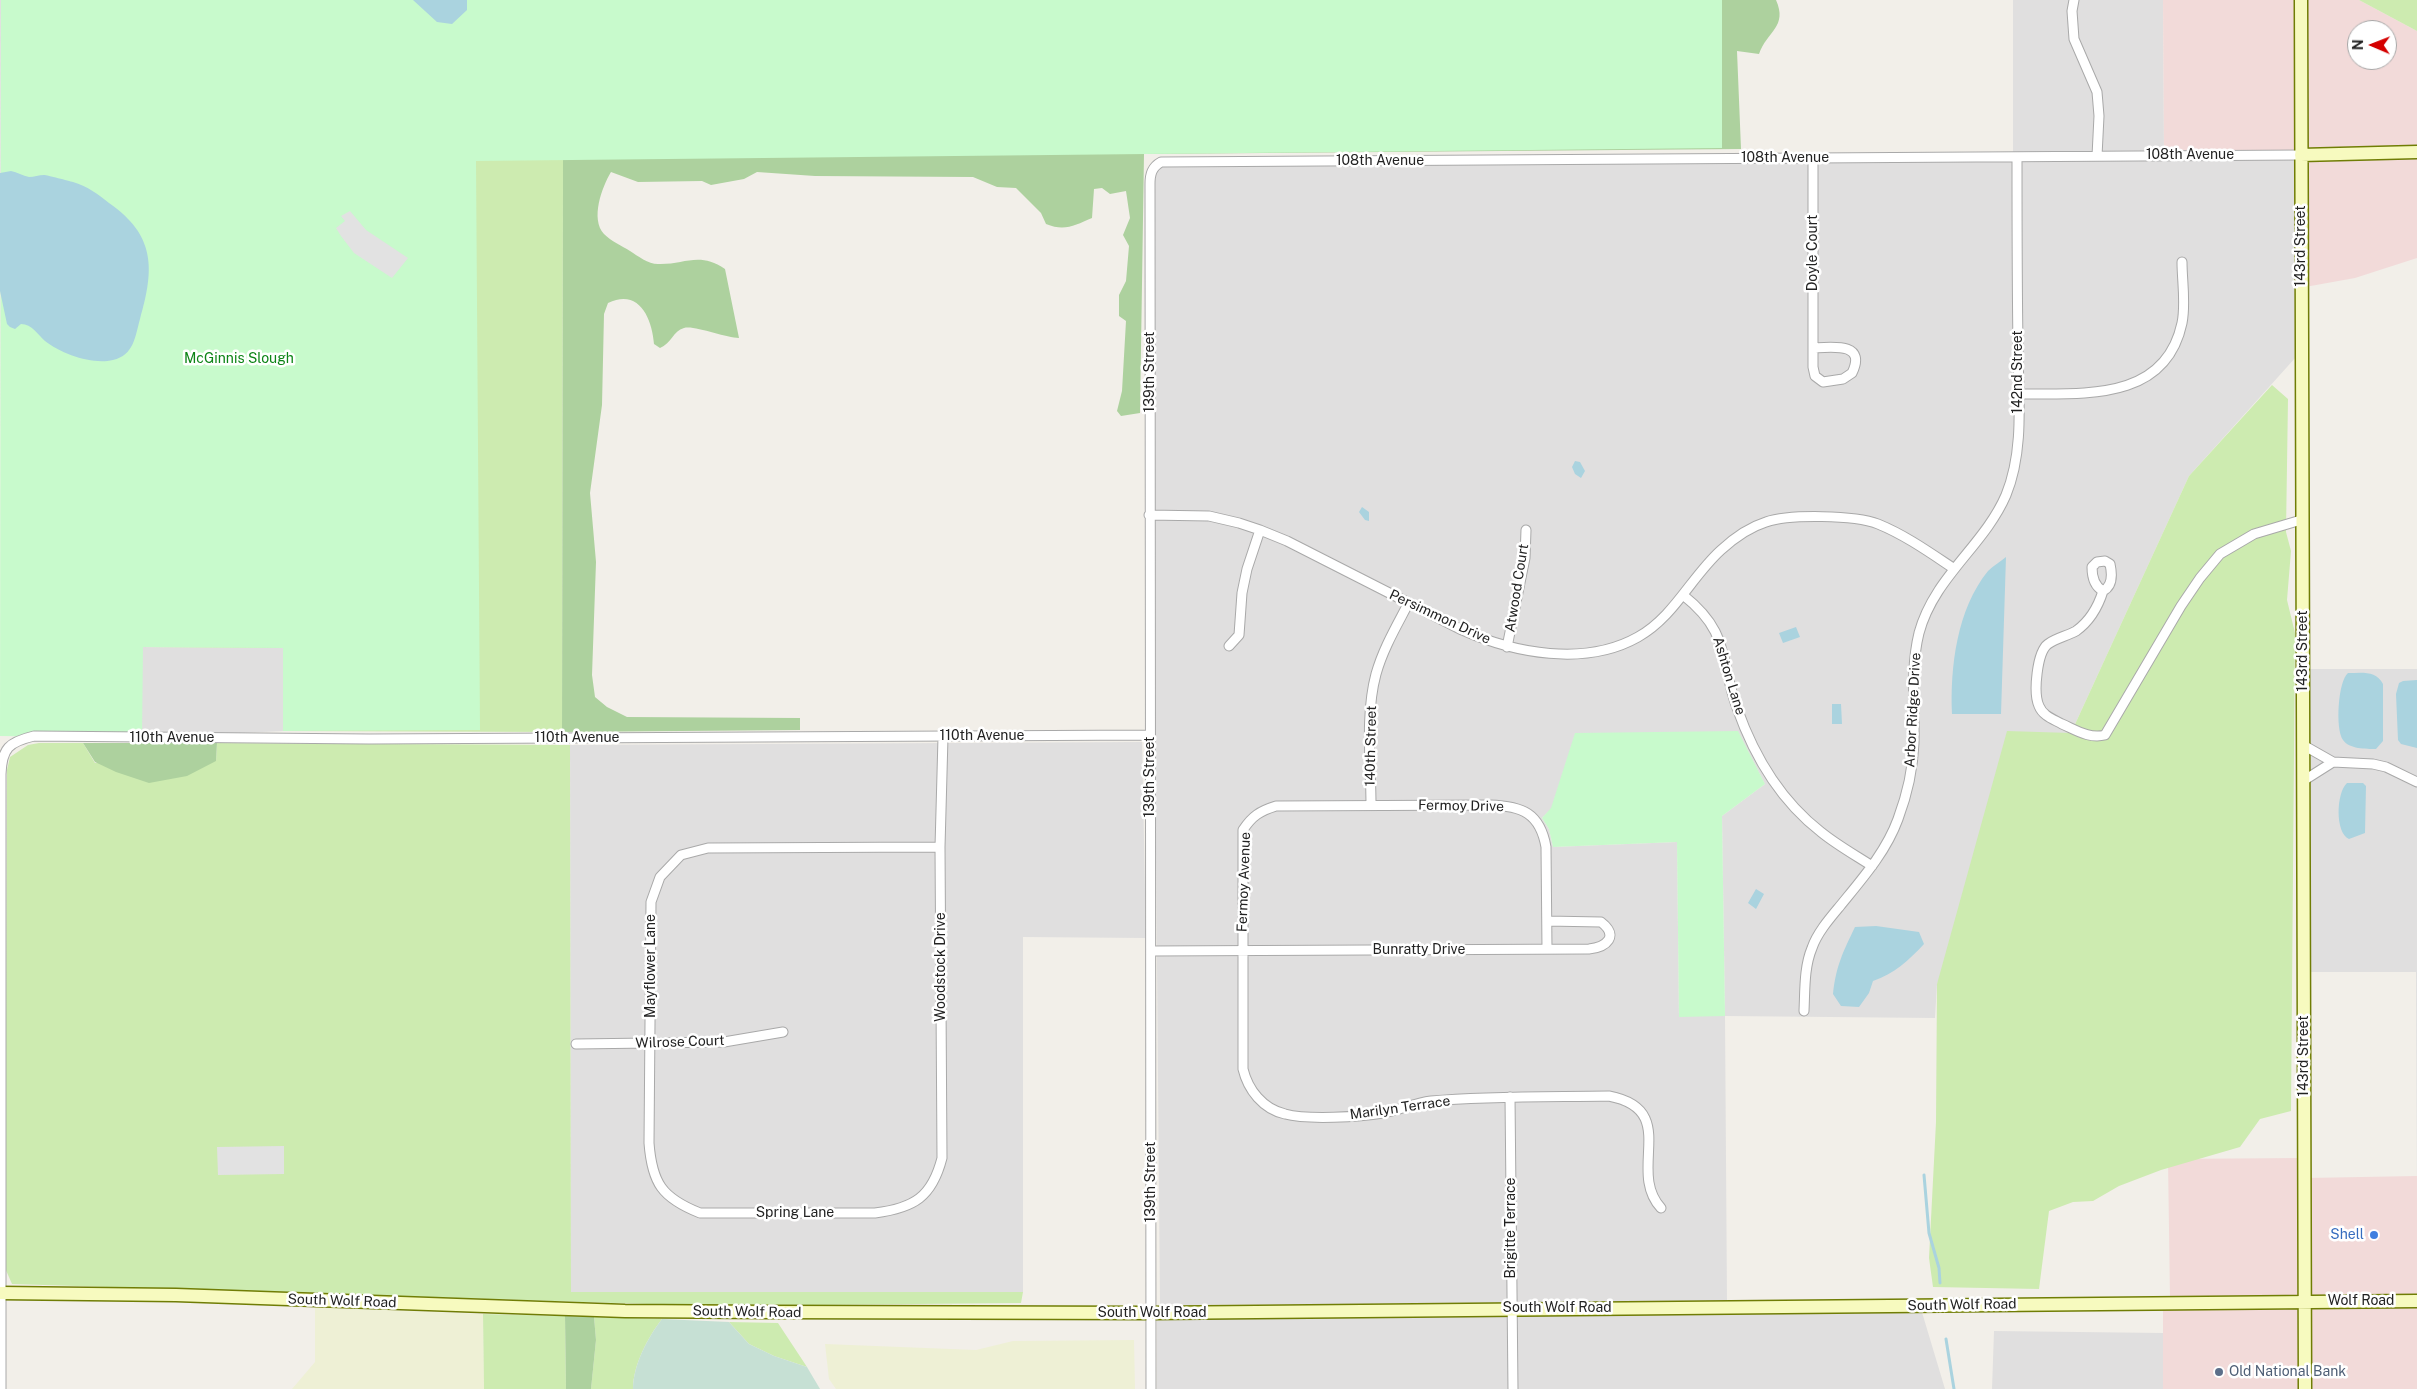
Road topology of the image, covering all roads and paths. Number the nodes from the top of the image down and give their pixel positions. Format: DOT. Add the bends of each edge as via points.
graph roads {
  1 [pos="2074,0"];
  2 [pos="2301,0"];
  3 [pos="2417,152"];
  4 [pos="2301,155"];
  5 [pos="2097,156"];
  6 [pos="2017,157"];
  7 [pos="1813,158"];
  8 [pos="1154,166"];
  9 [pos="2182,262"];
  10 [pos="1814,348"];
  11 [pos="2018,394"];
  12 [pos="1149,515"];
  13 [pos="2302,520"];
  14 [pos="1260,530"];
  15 [pos="1526,530"];
  16 [pos="1953,568"];
  17 [pos="2103,591"];
  18 [pos="1683,596"];
  19 [pos="1408,604"];
  20 [pos="1229,646"];
  21 [pos="1507,647"];
  22 [pos="1149,735"];
  23 [pos="943,737"];
  24 [pos="2303,745"];
  25 [pos="2333,762"];
  26 [pos="2303,781"];
  27 [pos="2417,782"];
  28 [pos="1371,805"];
  29 [pos="940,847"];
  30 [pos="1872,866"];
  31 [pos="1547,921"];
  32 [pos="1547,949"];
  33 [pos="1152,951"];
  34 [pos="1243,951"];
  35 [pos="1804,1011"];
  36 [pos="783,1032"];
  37 [pos="576,1044"];
  38 [pos="651,1044"];
  39 [pos="1510,1098"];
  40 [pos="926,1192"];
  41 [pos="664,1193"];
  42 [pos="1661,1208"];
  43 [pos="0,1293"];
  44 [pos="2417,1301"];
  45 [pos="2304,1302"];
  46 [pos="1512,1308"];
  47 [pos="1151,1313"];
  48 [pos="1,1389"];
  49 [pos="1151,1389"];
  50 [pos="1513,1389"];
  51 [pos="2305,1389"];
  1 -- 5 [label="street" via="2074,39 2097,92"];
  2 -- 4 [label="main road, 143rd Street"];
  3 -- 4 [label="main road, 108th Avenue"];
  4 -- 5 [label="street, 108th Avenue"];
  4 -- 13 [label="main road, 143rd Street"];
  5 -- 6 [label="street, 108th Avenue"];
  6 -- 7 [label="street, 108th Avenue"];
  6 -- 11 [label="street, 142nd Street"];
  7 -- 8 [label="street, 108th Avenue" via="1161,162"];
  7 -- 10 [label="street, Doyle Court"];
  8 -- 12 [label="street, 139th Street" via="1150,175"];
  9 -- 11 [label="street" via="2183,321 2175,346 2141,380 2117,390 2085,394"];
  10 -- 10 [label="street, Doyle Court" via="1813,367 1818,380 1830,382 1852,373 1856,360 1849,348"];
  11 -- 16 [label="street, 142nd Street" via="2018,444 2014,471 2005,496 1994,518"];
  12 -- 14 [label="street, Persimmon Drive" via="1209,516"];
  12 -- 22 [label="street, 139th Street"];
  13 -- 17 [label="street" via="2254,534 2220,554 2181,606 2105,735 2097,737 2085,735 2045,715 2038,705 2036,678 2040,656 2047,644 2076,631 2098,606"];
  13 -- 24 [label="main road, 143rd Street"];
  14 -- 19 [label="street, Persimmon Drive"];
  14 -- 20 [label="street" via="1247,569 1239,635"];
  15 -- 21 [label="street, Atwood Court" via="1524,566"];
  16 -- 18 [label="street, Persimmon Drive" via="1900,533 1876,523 1847,518 1796,517 1766,522 1740,535 1721,550"];
  16 -- 30 [label="street, Arbor Ridge Drive" via="1931,601 1919,635 1913,678 1911,771 1888,843"];
  18 -- 21 [label="street, Persimmon Drive" via="1658,623 1619,646 1566,654"];
  18 -- 30 [label="street, Ashton Lane" via="1699,608 1721,643 1736,707 1762,763 1779,789 1822,833"];
  19 -- 21 [label="street, Persimmon Drive" via="1477,637"];
  19 -- 28 [label="street, 140th Street" via="1387,644 1376,675 1370,709"];
  22 -- 23 [label="street, 110th Avenue"];
  22 -- 33 [label="street, 139th Street"];
  23 -- 29 [label="street, Woodstock Drive"];
  23 -- 43 [label="street, 110th Avenue" via="360,739 34,736 8,747 2,760 1,774"];
  24 -- 25 [label="street"];
  24 -- 26 [label="main road, 143rd Street"];
  25 -- 26 [label="street"];
  25 -- 27 [label="street" via="2386,767"];
  26 -- 45 [label="main road, 143rd Street"];
  28 -- 31 [label="street, Fermoy Drive" via="1510,806 1534,818 1543,831 1546,847"];
  28 -- 34 [label="street, Fermoy Avenue" via="1276,806 1250,818 1243,830"];
  29 -- 38 [label="street, Mayflower Lane" via="708,848 681,855 660,877 651,902"];
  29 -- 40 [label="street, Woodstock Drive" via="942,1158 936,1179"];
  30 -- 35 [label="street, Arbor Ridge Drive" via="1827,921 1812,947 1806,969"];
  31 -- 32 [label="street, Fermoy Drive"];
  31 -- 32 [label="street, Bunratty Drive" via="1601,922 1610,936 1600,948"];
  32 -- 34 [label="street, Bunratty Drive"];
  33 -- 34 [label="street, Bunratty Drive"];
  33 -- 47 [label="street, 139th Street"];
  34 -- 39 [label="street, Marilyn Terrace" via="1243,1069 1254,1094 1278,1112 1296,1116 1360,1116 1428,1101"];
  36 -- 38 [label="street, Wilrose Court" via="724,1042"];
  37 -- 38 [label="street, Wilrose Court"];
  38 -- 41 [label="street, Mayflower Lane" via="650,1161 655,1179"];
  39 -- 42 [label="street, Marilyn Terrace" via="1609,1096 1637,1106 1648,1126 1649,1186 1653,1199"];
  39 -- 46 [label="street, Brigitte Terrace"];
  40 -- 41 [label="street, Spring Lane" via="911,1204 875,1213 700,1213 680,1205"];
  43 -- 47 [label="main road, South Wolf Road" via="176,1295 626,1311"];
  43 -- 48 [label="street"];
  44 -- 45 [label="main road, Wolf Road"];
  45 -- 46 [label="main road, South Wolf Road"];
  45 -- 51 [label="main road, 143rd Street"];
  46 -- 47 [label="main road, South Wolf Road"];
  46 -- 50 [label="street, Brigitte Terrace"];
  47 -- 49 [label="street, 139th Street"];
}
